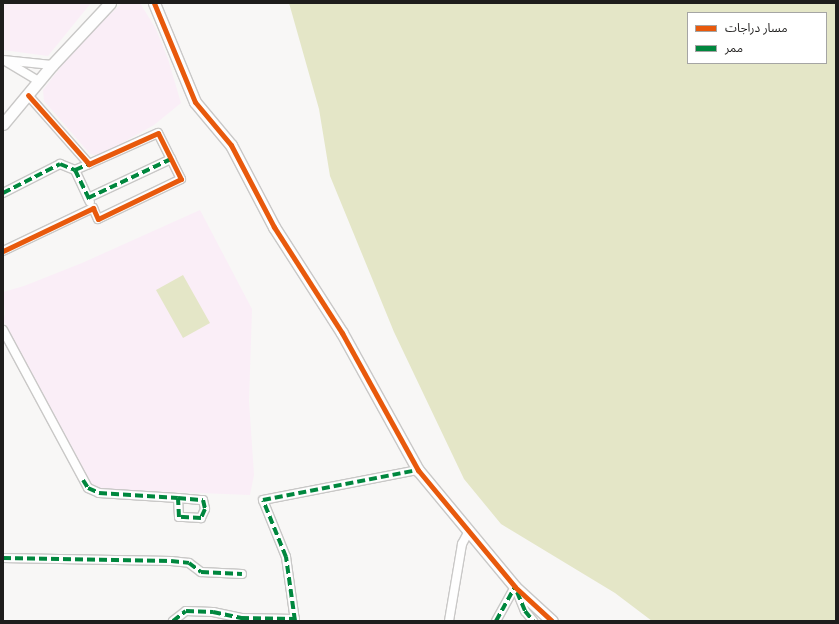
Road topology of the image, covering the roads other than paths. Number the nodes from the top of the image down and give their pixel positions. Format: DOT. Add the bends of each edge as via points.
graph roads {
  1 [pos="110,3"];
  2 [pos="154,3"];
  3 [pos="4,60"];
  4 [pos="52,65"];
  5 [pos="40,81"];
  6 [pos="28,95"];
  7 [pos="3,124"];
  8 [pos="171,158"];
  9 [pos="89,164"];
  10 [pos="76,170"];
  11 [pos="3,193"];
  12 [pos="88,198"];
  13 [pos="93,208"];
  14 [pos="3,251"];
  15 [pos="3,330"];
  16 [pos="418,470"];
  17 [pos="178,498"];
  18 [pos="469,531"];
  19 [pos="3,558"];
  20 [pos="242,574"];
  21 [pos="515,587"];
  22 [pos="295,620"];
  23 [pos="173,621"];
  24 [pos="449,621"];
  25 [pos="496,621"];
  26 [pos="533,621"];
  27 [pos="552,621"];
  1 -- 4 [label="street"];
  2 -- 16 [label="street" via="195,102 231,145 274,226 342,333"];
  3 -- 4 [label="street"];
  3 -- 5 [label="street"];
  4 -- 5 [label="street"];
  5 -- 6 [label="street"];
  6 -- 7 [label="street"];
  6 -- 9 [label="street"];
  8 -- 9 [label="street" via="158,132"];
  8 -- 12 [label="street"];
  8 -- 13 [label="street" via="181,179 98,219"];
  9 -- 10 [label="street"];
  10 -- 11 [label="street" via="60,164"];
  10 -- 12 [label="street"];
  12 -- 13 [label="street"];
  13 -- 14 [label="street"];
  15 -- 17 [label="street" via="88,488 98,493"];
  16 -- 18 [label="street"];
  16 -- 22 [label="street" via="263,500 286,557"];
  18 -- 21 [label="street"];
  18 -- 24 [label="street" via="462,544"];
  19 -- 20 [label="street" via="171,561 189,563 201,572"];
  21 -- 25 [label="street"];
  21 -- 26 [label="street" via="525,611"];
  21 -- 27 [label="street"];
  22 -- 23 [label="street" via="241,618 213,612 186,611"];
}
